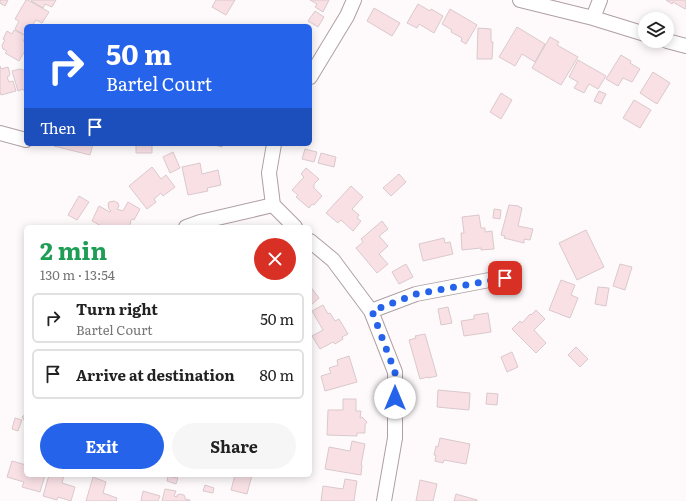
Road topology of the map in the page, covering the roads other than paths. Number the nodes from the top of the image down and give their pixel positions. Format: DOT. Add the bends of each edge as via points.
graph roads {
  1 [pos="354,0"];
  2 [pos="520,0"];
  3 [pos="600,0"];
  4 [pos="593,18"];
  5 [pos="638,32"];
  6 [pos="674,43"];
  7 [pos="686,46"];
  8 [pos="312,74"];
  9 [pos="0,133"];
  10 [pos="24,139"];
  11 [pos="274,146"];
  12 [pos="273,204"];
  13 [pos="192,225"];
  14 [pos="293,225"];
  15 [pos="312,243"];
  16 [pos="505,278"];
  17 [pos="372,311"];
  18 [pos="384,501"];
  1 -- 8 [label="street"];
  2 -- 4 [label="street"];
  3 -- 4 [label="street"];
  4 -- 5 [label="street"];
  6 -- 7 [label="street"];
  9 -- 10 [label="street"];
  11 -- 12 [label="street" via="269,173"];
  12 -- 13 [label="street"];
  12 -- 14 [label="street"];
  15 -- 17 [label="street" via="333,260"];
  16 -- 17 [label="street" via="416,294"];
  17 -- 18 [label="street" via="395,372 395,438"];
}
